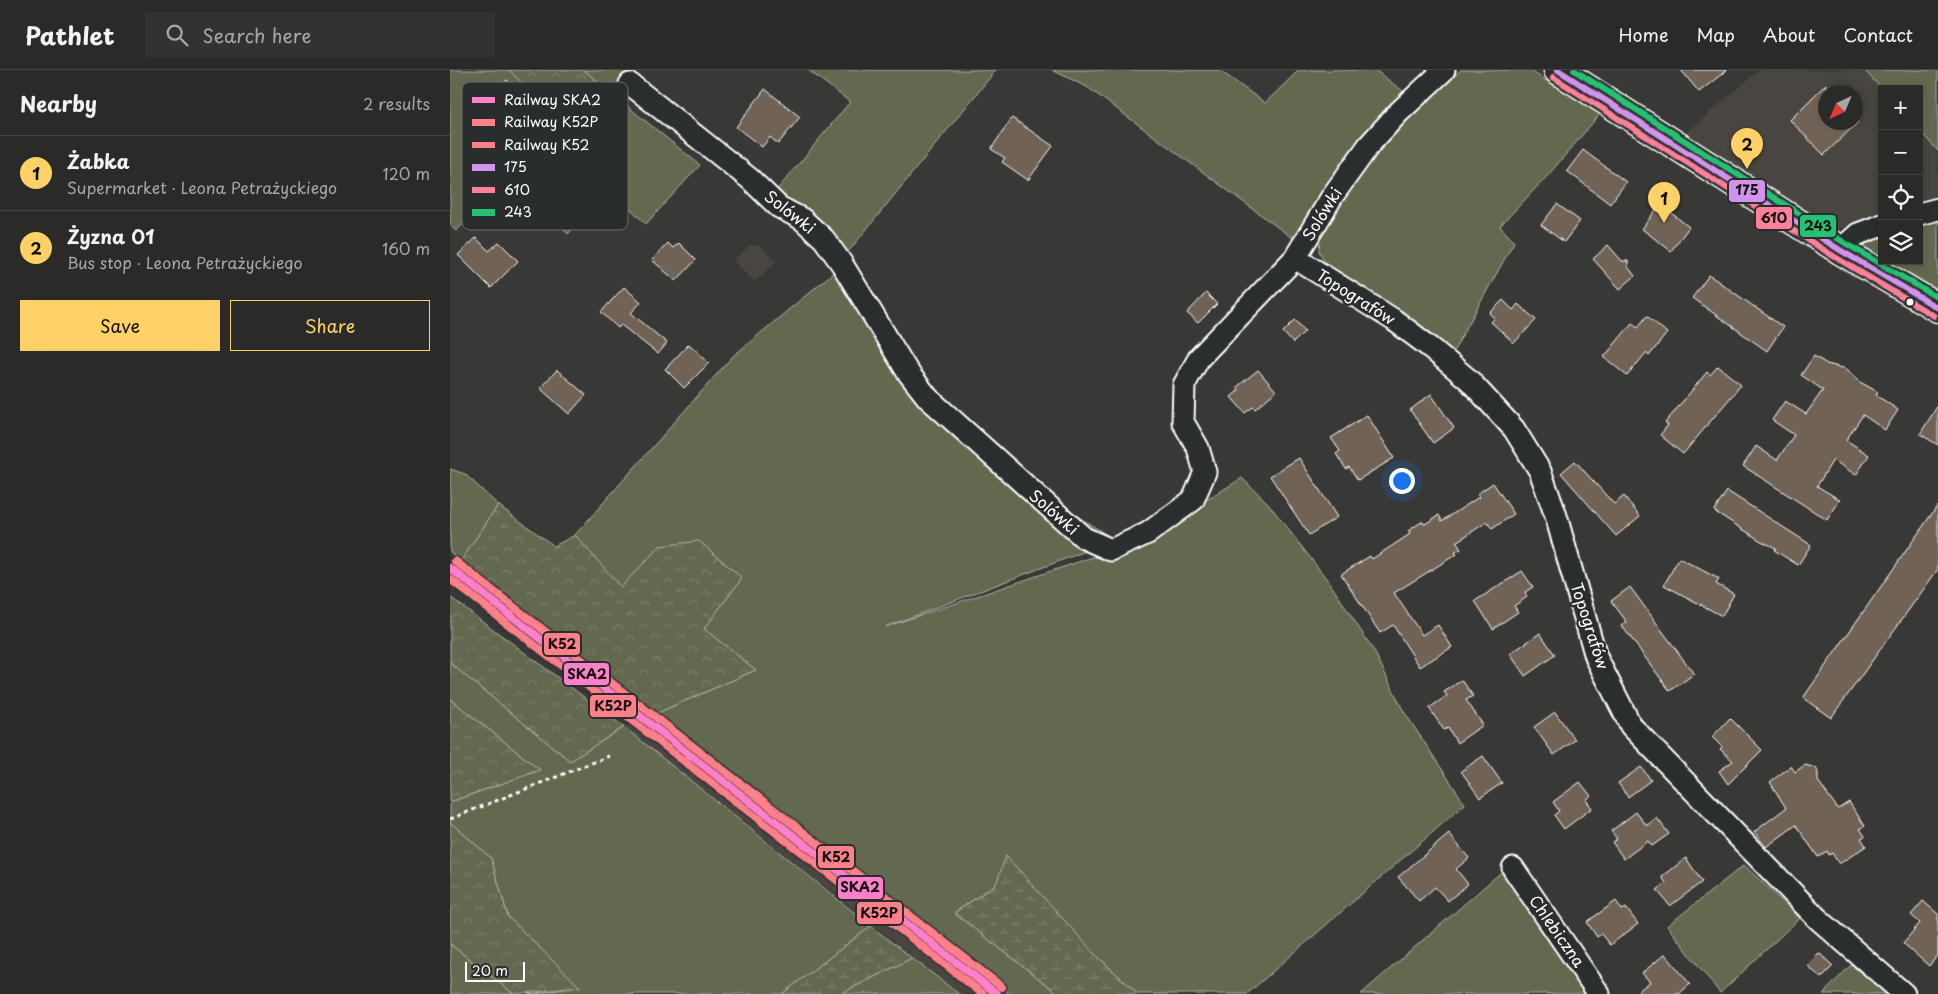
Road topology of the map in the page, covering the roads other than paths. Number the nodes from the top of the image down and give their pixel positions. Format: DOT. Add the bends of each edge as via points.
graph roads {
  1 [pos="1444,70"];
  2 [pos="1558,70"];
  3 [pos="630,84"];
  4 [pos="1938,209"];
  5 [pos="1923,213"];
  6 [pos="1878,226"];
  7 [pos="1840,250"];
  8 [pos="1296,258"];
  9 [pos="1938,308"];
  10 [pos="1513,868"];
  11 [pos="1599,994"];
  12 [pos="1904,994"];
  1 -- 8 [label="street, Solówki" via="1369,145 1333,195"];
  2 -- 7 [label="street"];
  3 -- 8 [label="street, Solówki" via="750,179 779,207 802,219 824,240 907,371 928,398 1084,538 1112,550 1148,533 1193,500 1205,472 1198,448 1183,422 1184,385 1199,358"];
  4 -- 5 [label="street"];
  6 -- 7 [label="street" via="1858,234"];
  7 -- 9 [label="street"];
  8 -- 12 [label="street, Topografów" via="1394,320 1431,348 1469,380 1514,429 1540,471 1596,656 1631,726 1817,918"];
  10 -- 11 [label="street, Chlebiczna"];
}
